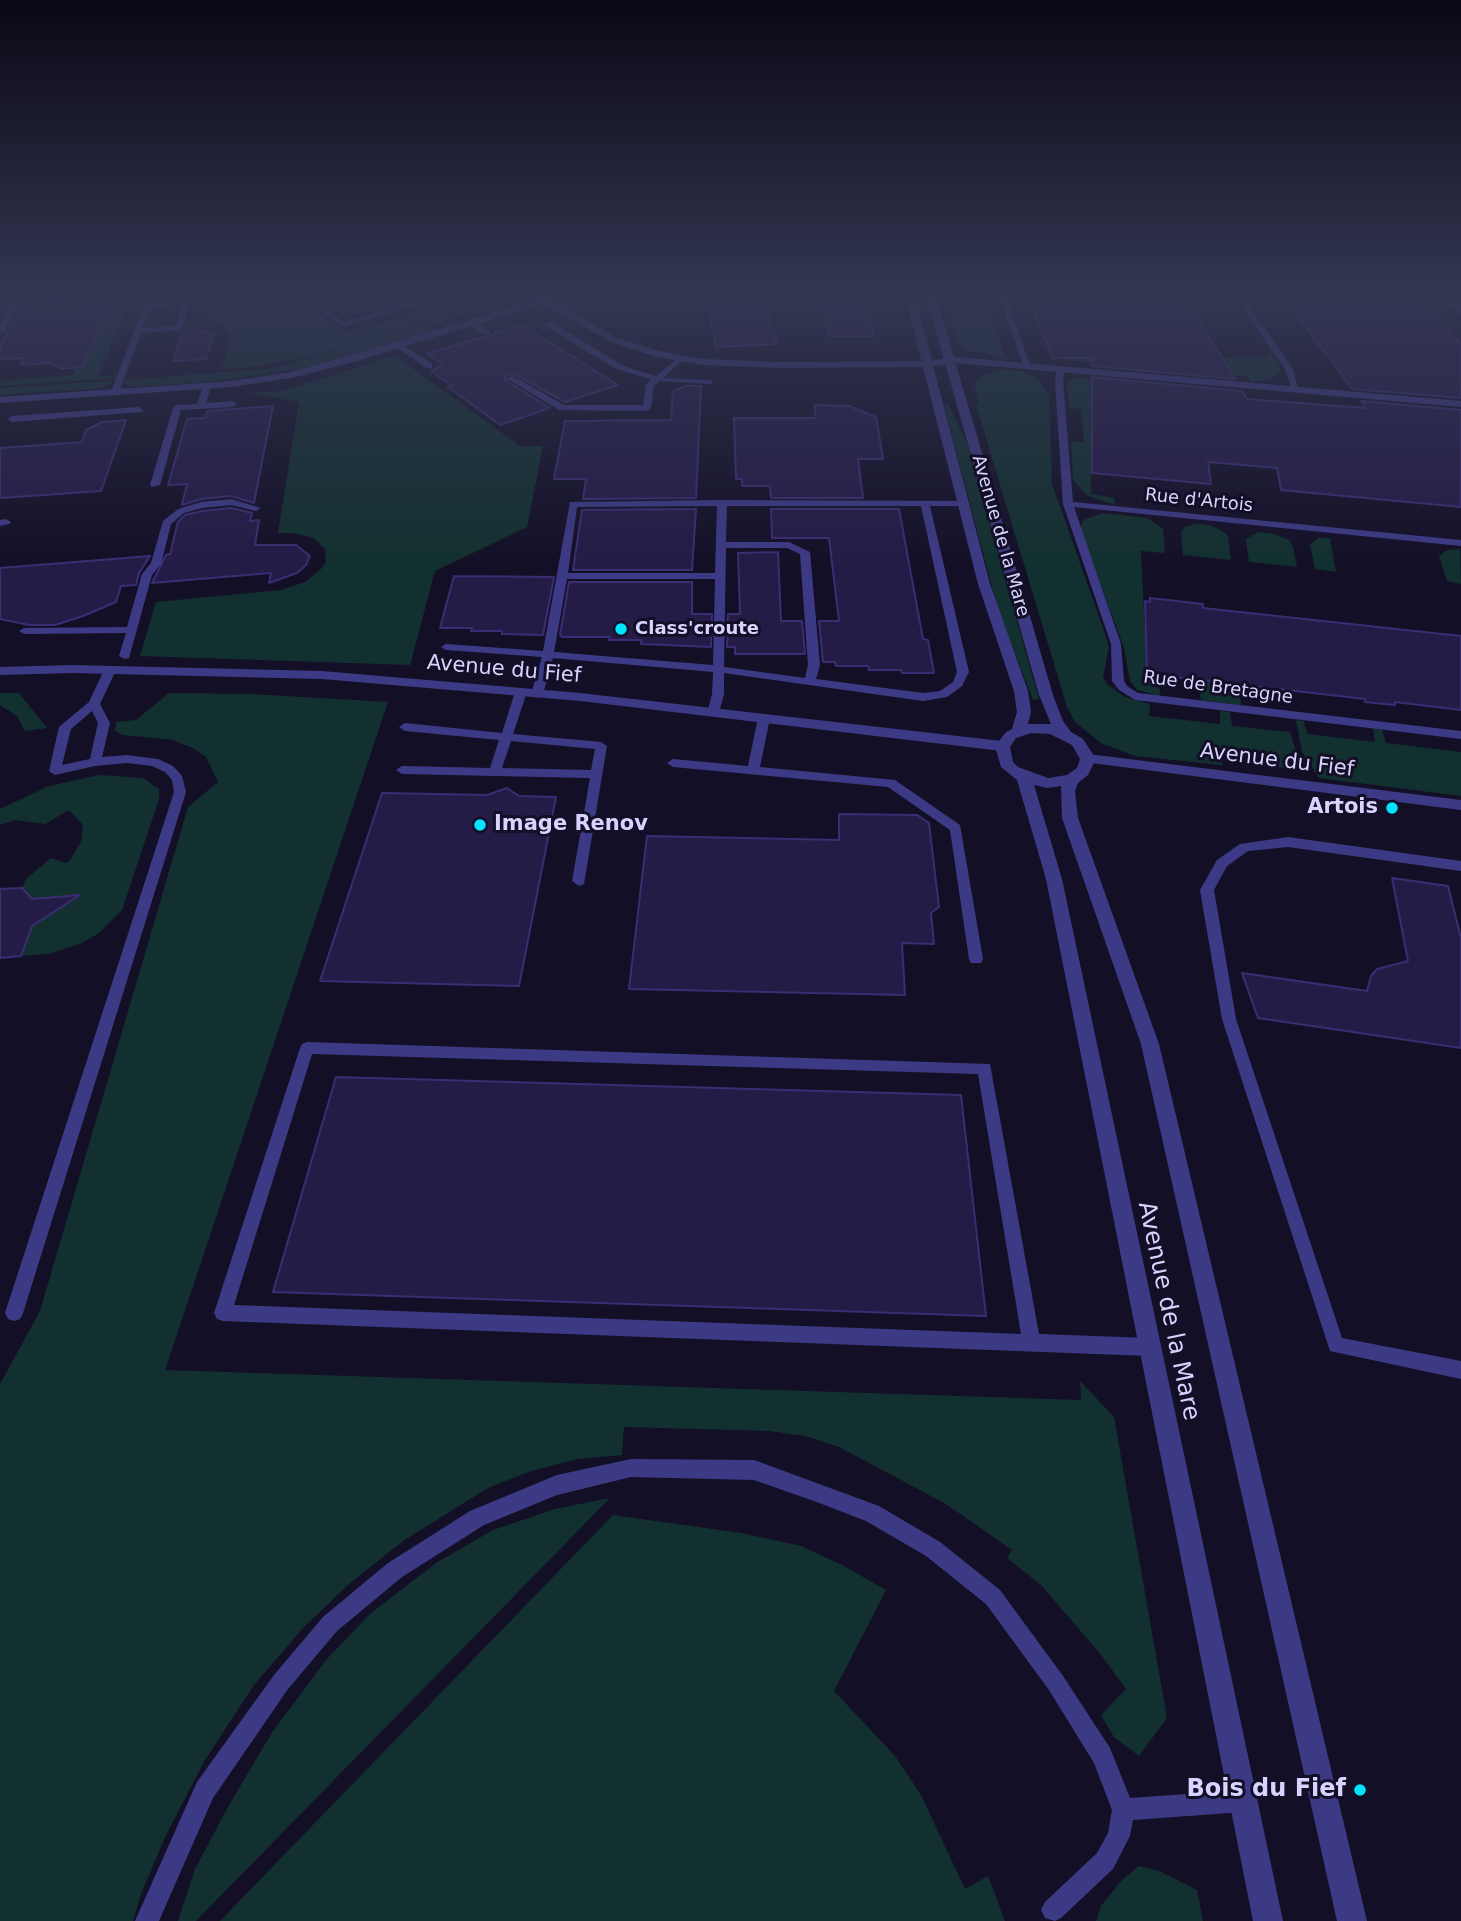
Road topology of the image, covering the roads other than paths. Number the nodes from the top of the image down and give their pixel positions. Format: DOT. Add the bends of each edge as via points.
graph roads {
  1 [pos="118,386"];
  2 [pos="207,386"];
  3 [pos="523,386"];
  4 [pos="650,386"];
  5 [pos="933,386"];
  6 [pos="956,386"];
  7 [pos="1059,386"];
  8 [pos="1245,386"];
  9 [pos="1295,386"];
  10 [pos="1296,390"];
  11 [pos="116,392"];
  12 [pos="68,395"];
  13 [pos="0,400"];
  14 [pos="233,404"];
  15 [pos="1461,404"];
  16 [pos="201,406"];
  17 [pos="139,410"];
  18 [pos="60,415"];
  19 [pos="12,419"];
  20 [pos="155,485"];
  21 [pos="722,503"];
  22 [pos="925,503"];
  23 [pos="963,503"];
  24 [pos="1068,504"];
  25 [pos="256,508"];
  26 [pos="1461,543"];
  27 [pos="721,545"];
  28 [pos="562,576"];
  29 [pos="720,576"];
  30 [pos="132,630"];
  31 [pos="24,631"];
  32 [pos="446,648"];
  33 [pos="548,655"];
  34 [pos="125,656"];
  35 [pos="718,669"];
  36 [pos="110,670"];
  37 [pos="0,671"];
  38 [pos="810,681"];
  39 [pos="521,692"];
  40 [pos="537,694"];
  41 [pos="93,705"];
  42 [pos="713,713"];
  43 [pos="764,718"];
  44 [pos="405,727"];
  45 [pos="1018,731"];
  46 [pos="1064,733"];
  47 [pos="1461,735"];
  48 [pos="506,737"];
  49 [pos="1002,747"];
  50 [pos="1087,760"];
  51 [pos="95,762"];
  52 [pos="673,763"];
  53 [pos="402,770"];
  54 [pos="753,770"];
  55 [pos="495,772"];
  56 [pos="596,774"];
  57 [pos="1024,777"];
  58 [pos="1071,780"];
  59 [pos="1461,805"];
  60 [pos="1461,866"];
  61 [pos="579,881"];
  62 [pos="976,959"];
  63 [pos="14,1313"];
  64 [pos="1031,1342"];
  65 [pos="1149,1347"];
  66 [pos="1461,1370"];
  67 [pos="1243,1801"];
  68 [pos="1124,1810"];
  69 [pos="1053,1910"];
  70 [pos="147,1921"];
  71 [pos="1268,1921"];
  72 [pos="1352,1921"];
  1 -- 11 [label="lane"];
  2 -- 11 [label="street"];
  2 -- 16 [label="lane"];
  3 -- 4 [label="lane" via="557,406 578,409 647,408"];
  5 -- 23 [label="street, Avenue de la Mare"];
  6 -- 46 [label="street, Avenue de la Mare" via="1046,695"];
  7 -- 24 [label="lane"];
  8 -- 10 [label="street"];
  9 -- 10 [label="lane"];
  10 -- 15 [label="street"];
  11 -- 12 [label="street"];
  12 -- 13 [label="street"];
  12 -- 18 [label="lane"];
  14 -- 16 [label="lane"];
  16 -- 20 [label="lane" via="177,408"];
  17 -- 18 [label="lane"];
  18 -- 19 [label="lane"];
  21 -- 22 [label="lane"];
  21 -- 27 [label="lane"];
  21 -- 28 [label="lane" via="573,504"];
  22 -- 23 [label="lane"];
  22 -- 38 [label="lane" via="962,678 943,694 923,697"];
  23 -- 45 [label="street, Avenue de la Mare" via="984,584 1021,691 1024,712"];
  24 -- 26 [label="lane, Rue d'Artois"];
  24 -- 47 [label="lane, Rue de Bretagne" via="1116,644 1118,681 1135,696"];
  25 -- 30 [label="lane" via="231,502 201,505 173,516 166,523 156,564 147,574"];
  27 -- 29 [label="lane"];
  27 -- 38 [label="lane" via="789,545 805,552 814,665"];
  28 -- 29 [label="lane"];
  28 -- 33 [label="lane"];
  29 -- 35 [label="lane"];
  30 -- 31 [label="lane"];
  30 -- 34 [label="lane"];
  32 -- 33 [label="lane"];
  33 -- 35 [label="lane"];
  33 -- 40 [label="lane"];
  35 -- 38 [label="lane"];
  35 -- 42 [label="lane"];
  36 -- 37 [label="street, Avenue du Fief"];
  36 -- 39 [label="street, Avenue du Fief" via="322,675"];
  36 -- 41 [label="lane"];
  39 -- 40 [label="street, Avenue du Fief"];
  39 -- 48 [label="lane"];
  40 -- 42 [label="street, Avenue du Fief"];
  41 -- 51 [label="lane" via="104,723"];
  41 -- 51 [label="lane" via="65,727 55,771"];
  42 -- 43 [label="street, Avenue du Fief"];
  43 -- 49 [label="street, Avenue du Fief"];
  43 -- 54 [label="lane"];
  44 -- 48 [label="lane"];
  45 -- 46 [label="street" via="1041,728"];
  45 -- 49 [label="street"];
  46 -- 50 [label="street, Avenue de la Mare" via="1078,742"];
  48 -- 55 [label="lane"];
  48 -- 56 [label="lane" via="601,746"];
  49 -- 57 [label="street, Avenue de la Mare" via="1006,763"];
  50 -- 58 [label="street" via="1083,771"];
  50 -- 59 [label="street, Avenue du Fief"];
  51 -- 63 [label="lane" via="155,762 178,779 180,792"];
  52 -- 54 [label="lane"];
  53 -- 55 [label="lane"];
  54 -- 62 [label="lane" via="891,783 956,828"];
  55 -- 56 [label="lane"];
  56 -- 61 [label="lane"];
  57 -- 58 [label="street" via="1048,783"];
  57 -- 65 [label="street, Avenue de la Mare" via="1054,879"];
  58 -- 72 [label="street, Avenue de la Mare" via="1067,791 1070,818 1150,1044"];
  60 -- 66 [label="lane" via="1287,842 1245,847 1222,863 1207,890 1229,1018 1336,1345"];
  64 -- 64 [label="lane" via="251,1314 223,1313 307,1048 985,1068"];
  64 -- 65 [label="lane"];
  65 -- 67 [label="street, Avenue de la Mare"];
  67 -- 68 [label="lane"];
  67 -- 71 [label="street, Avenue de la Mare"];
  68 -- 69 [label="lane" via="1119,1836 1105,1861"];
  68 -- 70 [label="lane" via="1102,1756 1056,1683 993,1597 933,1549 872,1513 754,1471 631,1468 556,1485 477,1518 395,1570 330,1623 281,1682 205,1790"];
}
